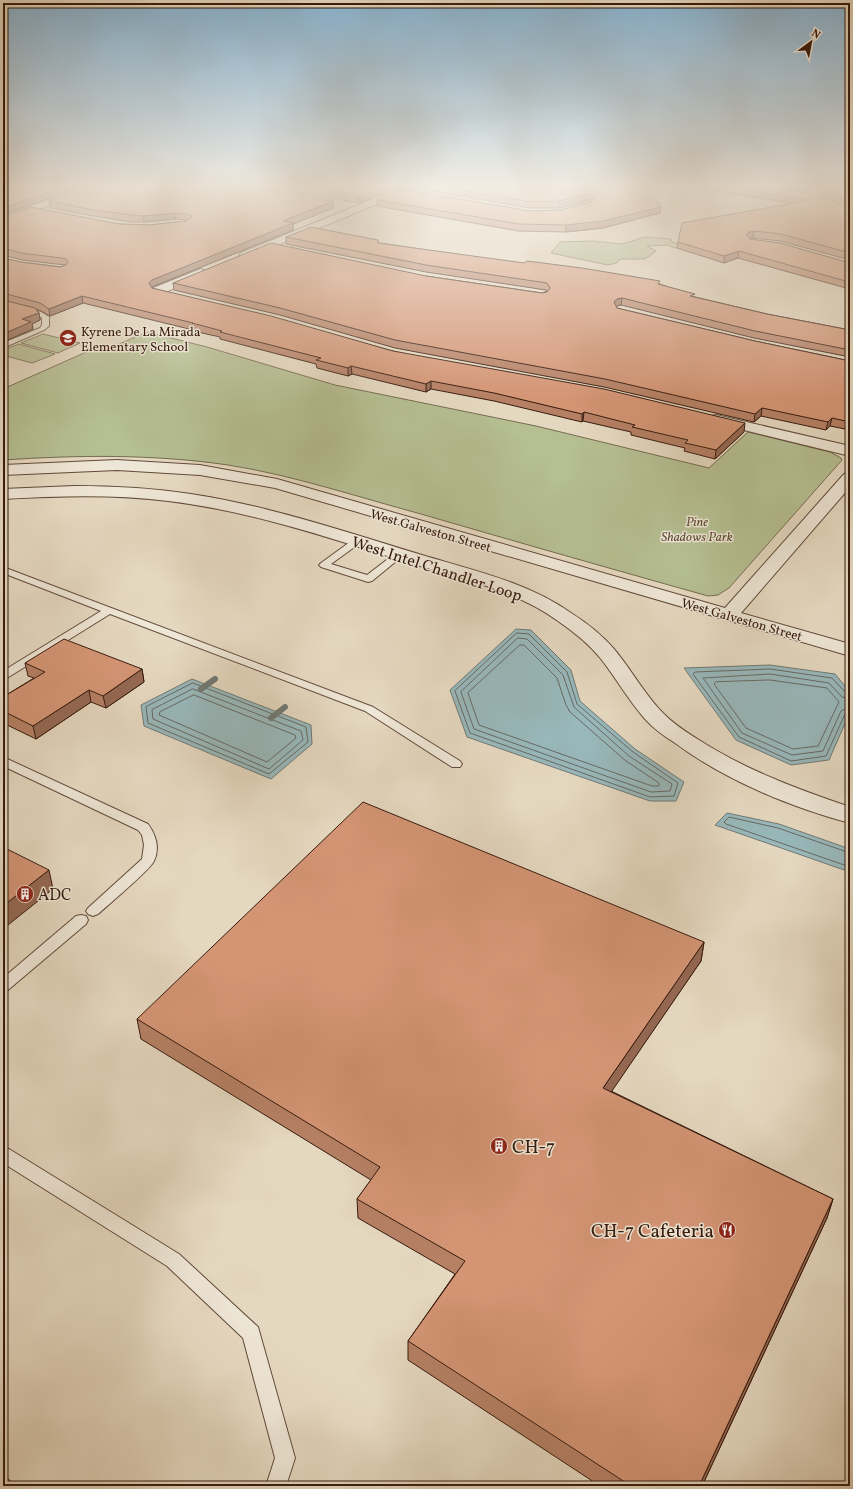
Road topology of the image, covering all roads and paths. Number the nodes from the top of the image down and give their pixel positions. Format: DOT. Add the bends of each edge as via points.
graph roads {
  1 [pos="214,268"];
  2 [pos="183,297"];
  3 [pos="3,303"];
  4 [pos="3,346"];
  5 [pos="701,416"];
  6 [pos="850,451"];
  7 [pos="3,470"];
  8 [pos="850,477"];
  9 [pos="3,494"];
  10 [pos="357,541"];
  11 [pos="400,554"];
  12 [pos="3,570"];
  13 [pos="110,610"];
  14 [pos="729,615"];
  15 [pos="850,650"];
  16 [pos="4,675"];
  17 [pos="3,760"];
  18 [pos="456,764"];
  19 [pos="850,815"];
  20 [pos="93,911"];
  21 [pos="82,920"];
  22 [pos="3,986"];
  23 [pos="3,1154"];
  24 [pos="276,1486"];
  1 -- 2 [label="street" via="157,291"];
  3 -- 4 [label="lane" via="46,317 42,329"];
  5 -- 6 [label="street"];
  7 -- 14 [label="street, West Galveston Street" via="117,465 200,470 276,484"];
  8 -- 14 [label="street"];
  9 -- 10 [label="street, West Intel Chandler Loop" via="84,491 177,497 239,508"];
  10 -- 11 [label="street, West Intel Chandler Loop"];
  10 -- 11 [label="lane" via="324,565 368,579"];
  11 -- 19 [label="street, West Intel Chandler Loop" via="503,586 556,611 579,628 611,658 626,681 656,717 705,755 785,793"];
  12 -- 13 [label="lane"];
  13 -- 16 [label="lane"];
  13 -- 18 [label="lane" via="369,709"];
  14 -- 15 [label="street, West Galveston Street"];
  17 -- 20 [label="lane" via="142,827 148,834 151,845 148,861"];
  21 -- 22 [label="lane"];
  23 -- 24 [label="lane" via="173,1260 251,1333 285,1458"];
}
